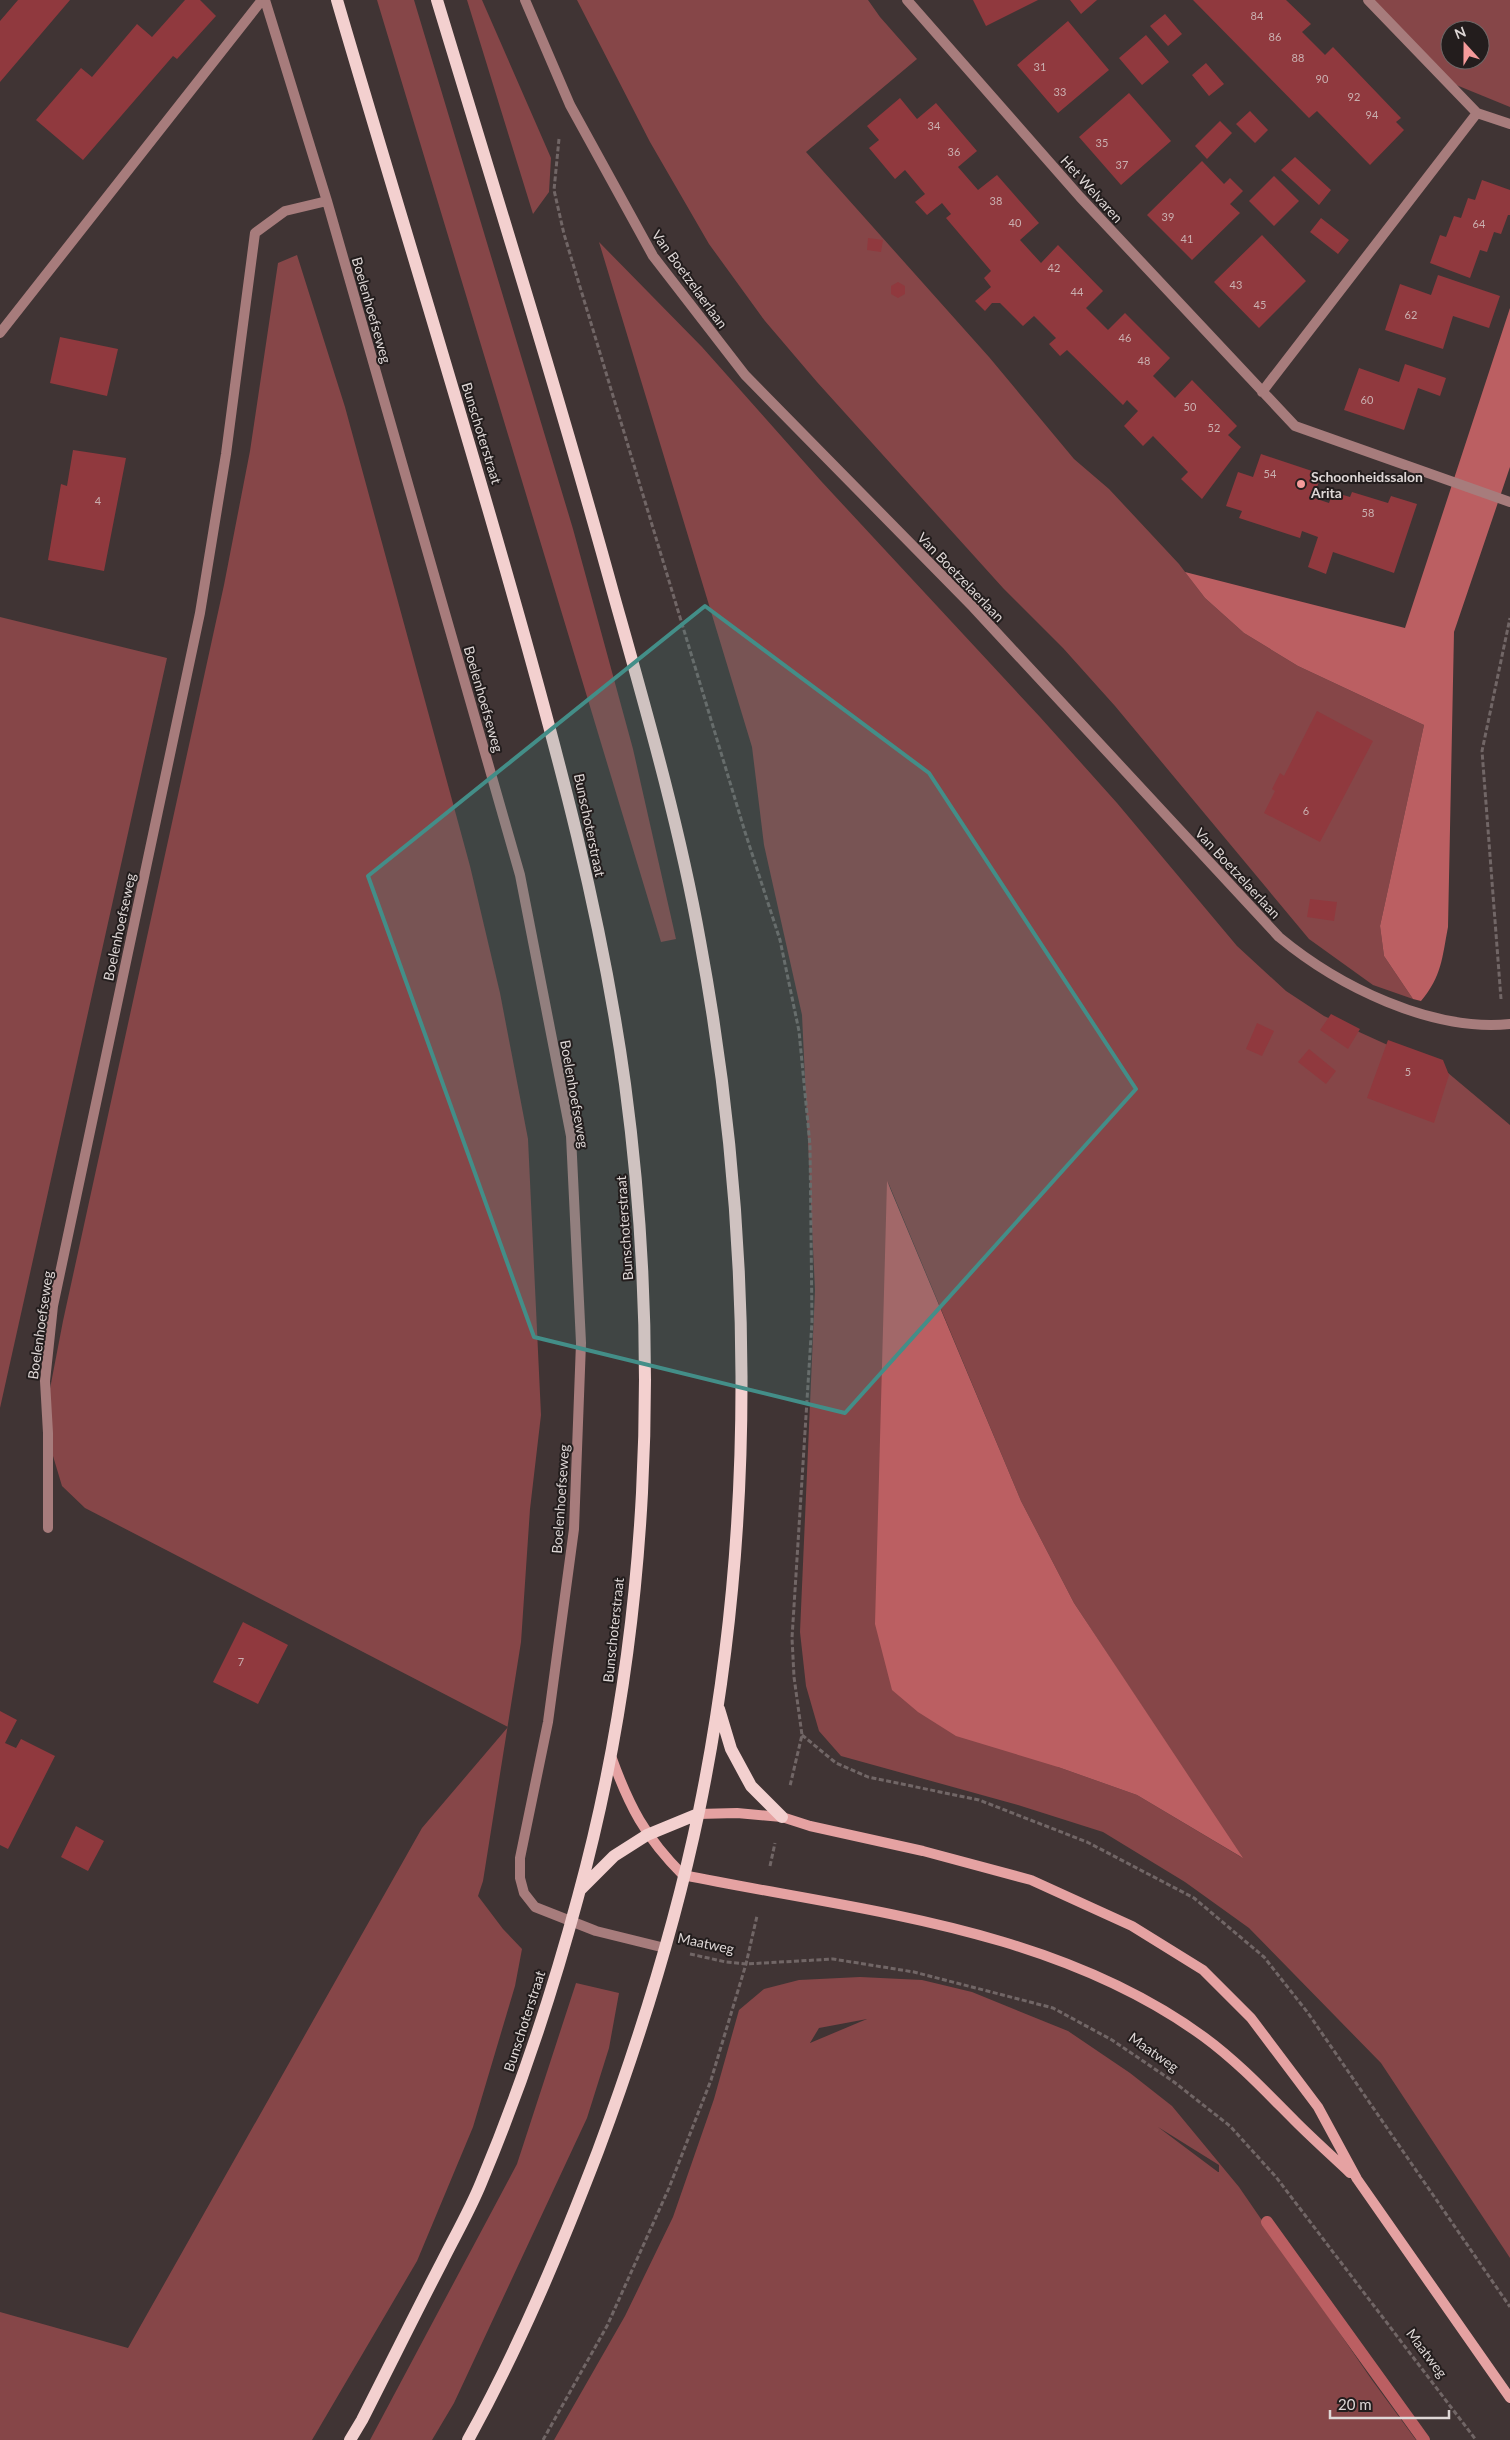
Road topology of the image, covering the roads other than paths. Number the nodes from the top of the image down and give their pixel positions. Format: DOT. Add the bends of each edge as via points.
graph roads {
  1 [pos="264,0"];
  2 [pos="337,0"];
  3 [pos="438,0"];
  4 [pos="525,0"];
  5 [pos="907,0"];
  6 [pos="1368,0"];
  7 [pos="1477,113"];
  8 [pos="1510,124"];
  9 [pos="327,201"];
  10 [pos="0,334"];
  11 [pos="1262,392"];
  12 [pos="1510,502"];
  13 [pos="1506,1024"];
  14 [pos="48,1528"];
  15 [pos="718,1706"];
  16 [pos="611,1756"];
  17 [pos="698,1814"];
  18 [pos="782,1817"];
  19 [pos="647,1835"];
  20 [pos="683,1875"];
  21 [pos="580,1890"];
  22 [pos="571,1922"];
  23 [pos="665,1948"];
  24 [pos="1357,2179"];
  25 [pos="1510,2398"];
  26 [pos="350,2440"];
  27 [pos="468,2440"];
  1 -- 9 [label="street, Boelenhoefseweg"];
  1 -- 10 [label="street, Boelenhoefseweg"];
  2 -- 16 [label="main road, Bunschoterstraat" via="482,486 562,768 598,934 624,1079 643,1265 646,1372 634,1582"];
  3 -- 15 [label="main road" via="595,526 655,743 700,937 728,1116 739,1263 742,1373 738,1509"];
  4 -- 13 [label="street, Van Boetzelaerlaan" via="570,105 653,256 719,342 746,375 1017,654 1279,937 1328,973 1384,1000 1447,1021"];
  5 -- 11 [label="street, Het Welvaren" via="1080,197"];
  6 -- 7 [label="street"];
  7 -- 8 [label="street"];
  7 -- 11 [label="street"];
  9 -- 14 [label="street, Boelenhoefseweg" via="285,211 255,233 226,454 200,613 54,1306 45,1381"];
  9 -- 22 [label="street, Boelenhoefseweg" via="520,875 571,1136 581,1343 574,1529 548,1722 520,1858 520,1878 524,1892 535,1907"];
  11 -- 12 [label="street, Het Welvaren" via="1295,426"];
  15 -- 17 [label="main road"];
  15 -- 18 [label="main road" via="731,1749 751,1786"];
  16 -- 19 [label="main road"];
  16 -- 21 [label="main road, Bunschoterstraat"];
  17 -- 18 [label="main road"];
  17 -- 19 [label="main road"];
  17 -- 20 [label="main road"];
  18 -- 24 [label="main road" via="1031,1880 1132,1926 1203,1970 1251,2018 1318,2107"];
  19 -- 20 [label="main road"];
  19 -- 21 [label="main road" via="614,1856"];
  20 -- 23 [label="main road"];
  20 -- 24 [label="main road" via="873,1910 995,1939 1071,1964 1145,1999 1204,2037 1250,2075"];
  21 -- 22 [label="main road, Bunschoterstraat"];
  22 -- 23 [label="street, Boelenhoefseweg" via="596,1932"];
  22 -- 26 [label="main road, Bunschoterstraat" via="526,2066 479,2188"];
  23 -- 27 [label="main road" via="611,2116 562,2244 492,2397"];
  24 -- 25 [label="main road"];
}
